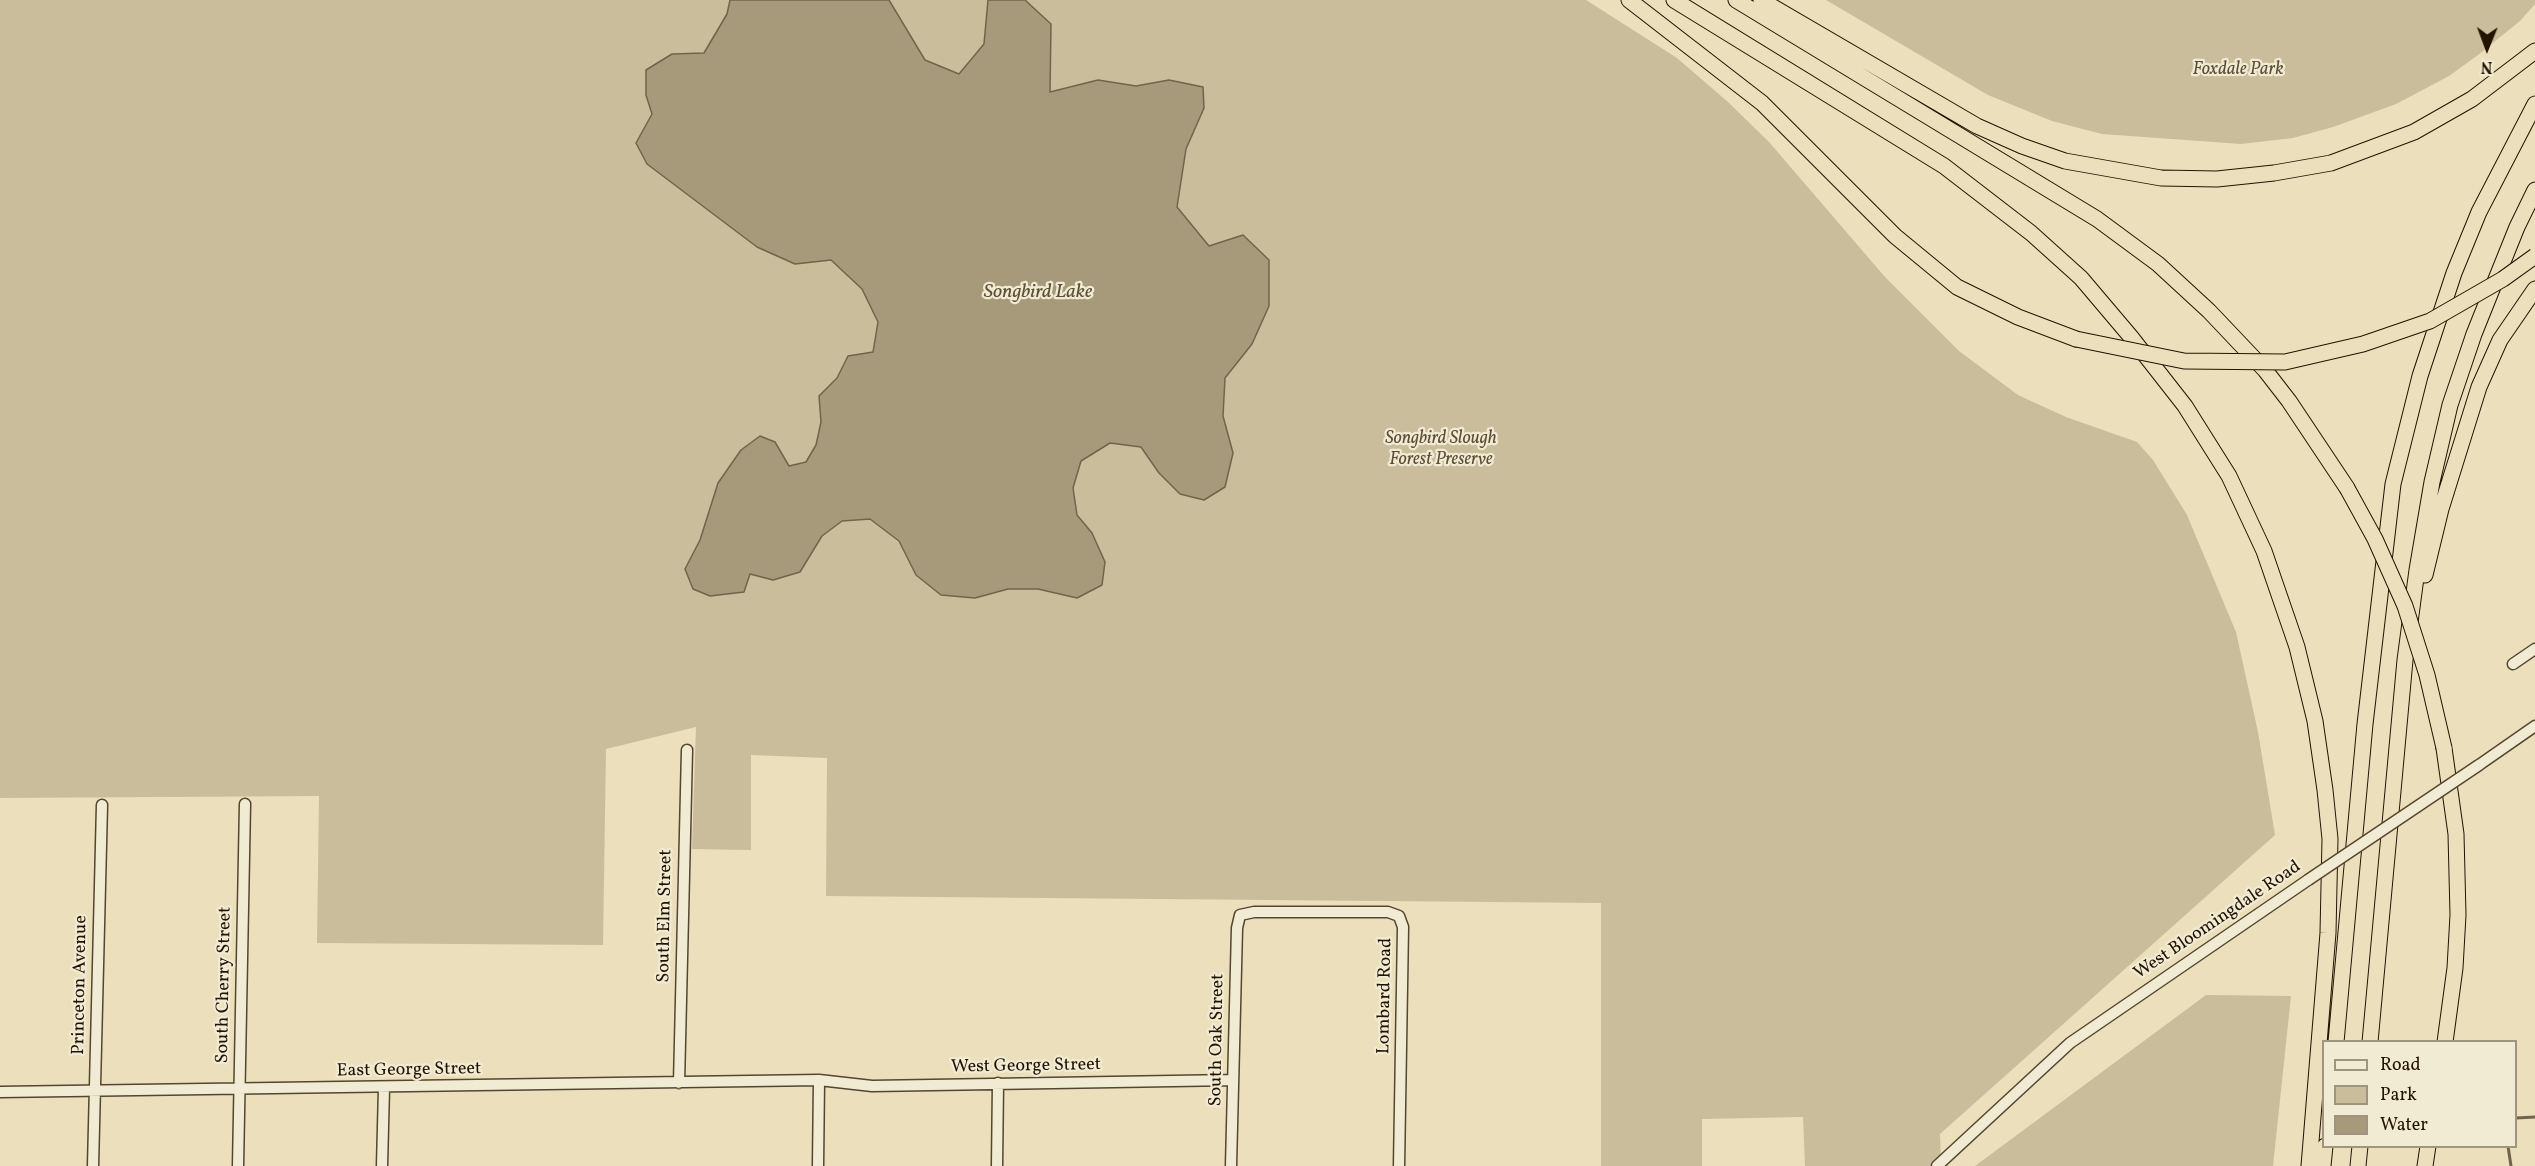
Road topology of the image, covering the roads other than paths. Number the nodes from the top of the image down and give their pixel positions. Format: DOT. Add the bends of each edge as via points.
graph roads {
  1 [pos="1629,0"];
  2 [pos="1674,0"];
  3 [pos="1736,0"];
  4 [pos="1761,0"];
  5 [pos="2535,51"];
  6 [pos="2535,104"];
  7 [pos="2535,190"];
  8 [pos="2535,256"];
  9 [pos="2535,289"];
  10 [pos="2535,649"];
  11 [pos="2405,660"];
  12 [pos="2513,664"];
  13 [pos="2535,726"];
  14 [pos="687,750"];
  15 [pos="245,804"];
  16 [pos="102,805"];
  17 [pos="1240,915"];
  18 [pos="2336,1040"];
  19 [pos="2370,1040"];
  20 [pos="2445,1040"];
  21 [pos="819,1080"];
  22 [pos="1233,1080"];
  23 [pos="679,1083"];
  24 [pos="999,1083"];
  25 [pos="239,1088"];
  26 [pos="384,1088"];
  27 [pos="94,1090"];
  28 [pos="0,1092"];
  29 [pos="2325,1148"];
  30 [pos="2360,1148"];
  31 [pos="2428,1148"];
  32 [pos="93,1166"];
  33 [pos="238,1166"];
  34 [pos="382,1166"];
  35 [pos="818,1166"];
  36 [pos="997,1166"];
  37 [pos="1231,1166"];
  38 [pos="1399,1166"];
  39 [pos="1937,1166"];
  40 [pos="2309,1166"];
  41 [pos="2323,1166"];
  42 [pos="2358,1166"];
  43 [pos="2425,1166"];
  1 -- 8 [label="highway, bridge" via="1762,103 1895,236 1957,287 2018,317 2076,339 2184,361 2285,362 2363,344 2430,321"];
  2 -- 40 [label="highway" via="1944,166 2031,233 2081,278 2131,337 2185,406 2229,476 2264,551 2297,647 2315,721 2325,790 2330,839 2328,933"];
  3 -- 20 [label="highway, bridge" via="2097,219 2158,264 2209,311 2289,401 2347,488 2375,539 2405,606 2427,675 2444,748 2456,834 2458,915"];
  4 -- 5 [label="highway" via="1977,126 2065,161 2161,178 2217,179 2331,163 2414,132 2472,99"];
  6 -- 18 [label="highway" via="2479,212 2454,273 2420,376 2393,484 2365,724"];
  7 -- 11 [label="highway" via="2474,334 2450,405 2432,482"];
  9 -- 11 [label="highway" via="2500,340 2479,387 2441,509"];
  10 -- 12 [label="street"];
  11 -- 19 [label="highway"];
  13 -- 39 [label="street, West Bloomingdale Road, bridge" via="2070,1043"];
  14 -- 23 [label="street, South Elm Street"];
  15 -- 25 [label="street, South Cherry Street"];
  16 -- 27 [label="street, Princeton Avenue"];
  17 -- 22 [label="street, South Oak Street"];
  17 -- 38 [label="street, Lombard Road" via="1388,912 1399,916"];
  21 -- 23 [label="street, East George Street"];
  21 -- 24 [label="street, West George Street" via="873,1086"];
  21 -- 35 [label="street"];
  22 -- 24 [label="street, West George Street"];
  22 -- 37 [label="street, South Oak Street"];
  23 -- 26 [label="street, East George Street"];
  24 -- 36 [label="street"];
  25 -- 26 [label="street, East George Street"];
  25 -- 27 [label="street, East George Street"];
  25 -- 33 [label="street, South Cherry Street"];
  26 -- 34 [label="street"];
  27 -- 28 [label="street, East George Street"];
  27 -- 32 [label="street, Princeton Avenue"];
  29 -- 41 [label="highway"];
  30 -- 42 [label="highway"];
  31 -- 43 [label="highway"];
}
